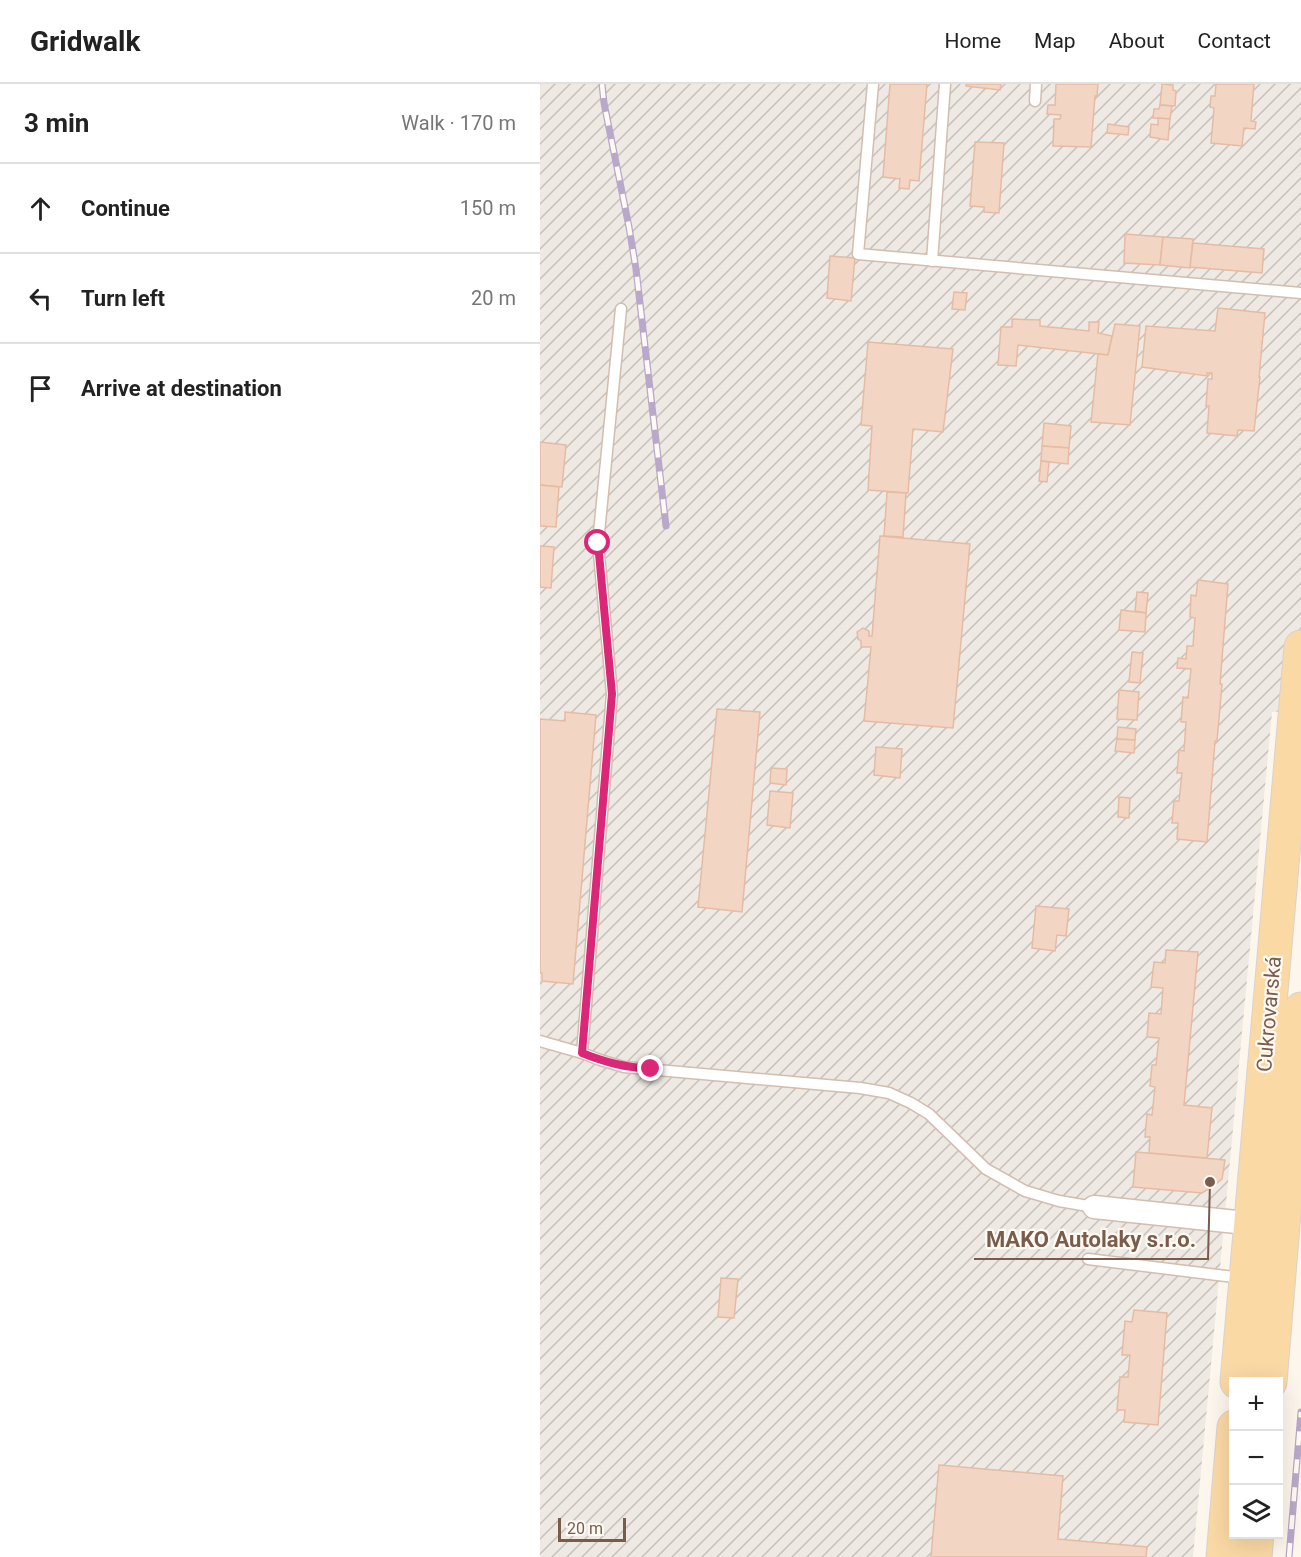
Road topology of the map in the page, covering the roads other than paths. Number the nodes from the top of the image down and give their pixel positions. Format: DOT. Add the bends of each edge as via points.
graph roads {
  1 [pos="873,84"];
  2 [pos="945,84"];
  3 [pos="1036,84"];
  4 [pos="1035,101"];
  5 [pos="932,261"];
  6 [pos="1301,293"];
  7 [pos="621,309"];
  8 [pos="1301,647"];
  9 [pos="1301,1009"];
  10 [pos="540,1041"];
  11 [pos="582,1053"];
  12 [pos="1094,1207"];
  13 [pos="1251,1223"];
  14 [pos="1283,1227"];
  15 [pos="1088,1259"];
  16 [pos="1262,1280"];
  17 [pos="1238,1377"];
  18 [pos="1270,1377"];
  19 [pos="1233,1431"];
  20 [pos="1257,1539"];
  21 [pos="1223,1557"];
  22 [pos="1255,1557"];
  1 -- 5 [label="lane" via="858,254"];
  2 -- 5 [label="lane"];
  3 -- 4 [label="lane"];
  5 -- 6 [label="lane"];
  7 -- 11 [label="lane" via="598,543 612,694"];
  8 -- 13 [label="main road, Cukrovarská"];
  9 -- 14 [label="main road, Cukrovarská"];
  10 -- 11 [label="lane"];
  11 -- 12 [label="lane" via="624,1067 889,1093 929,1114 986,1169 1025,1191"];
  12 -- 13 [label="street"];
  13 -- 14 [label="street"];
  13 -- 16 [label="main road, Cukrovarská"];
  14 -- 16 [label="main road, Cukrovarská"];
  15 -- 16 [label="lane"];
  16 -- 17 [label="main road, Cukrovarská"];
  16 -- 18 [label="main road, Cukrovarská"];
  19 -- 21 [label="main road"];
  20 -- 22 [label="main road"];
}
